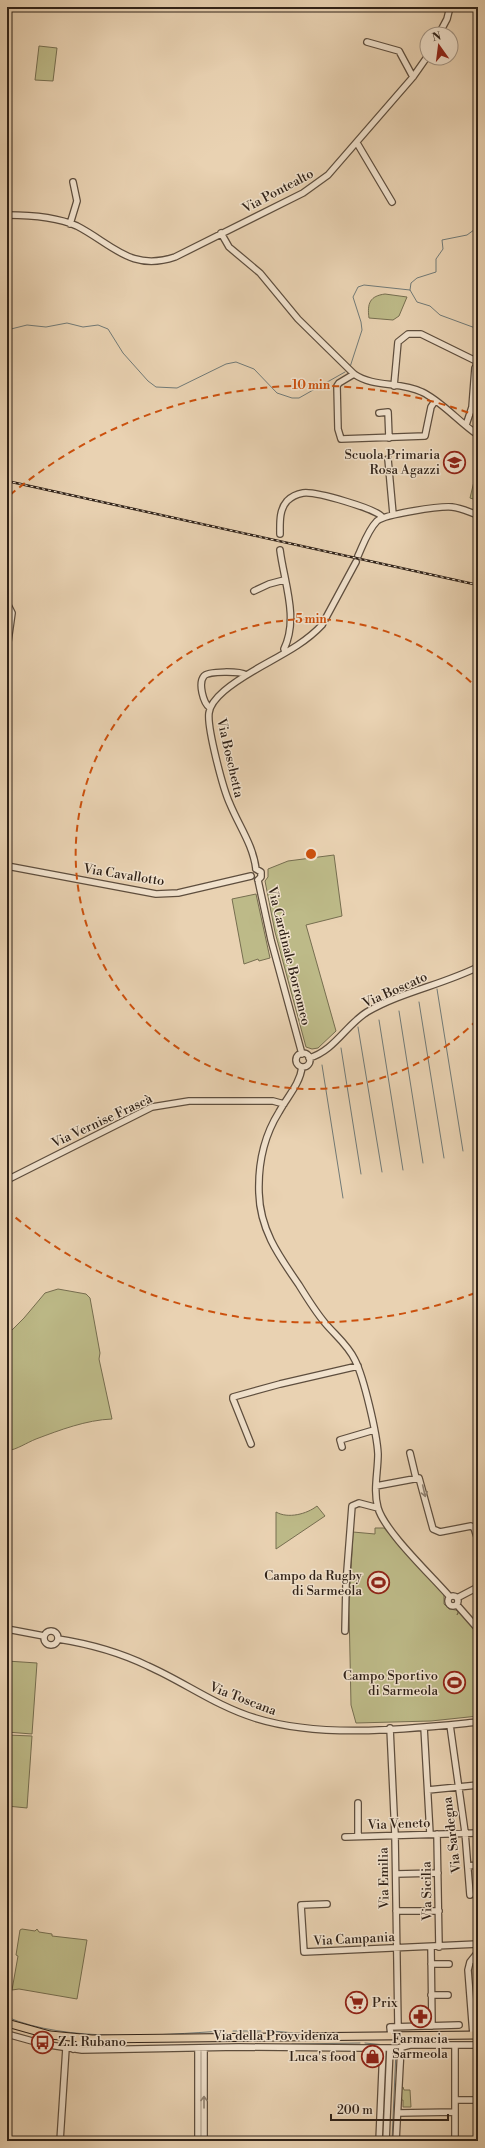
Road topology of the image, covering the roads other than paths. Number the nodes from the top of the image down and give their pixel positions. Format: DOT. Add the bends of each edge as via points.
graph roads {
  1 [pos="450,7"];
  2 [pos="443,26"];
  3 [pos="367,42"];
  4 [pos="421,66"];
  5 [pos="413,77"];
  6 [pos="357,143"];
  7 [pos="73,182"];
  8 [pos="392,202"];
  9 [pos="7,215"];
  10 [pos="70,224"];
  11 [pos="221,234"];
  12 [pos="478,362"];
  13 [pos="354,374"];
  14 [pos="394,386"];
  15 [pos="435,401"];
  16 [pos="379,413"];
  17 [pos="466,425"];
  18 [pos="478,435"];
  19 [pos="389,438"];
  20 [pos="388,459"];
  21 [pos="392,514"];
  22 [pos="478,515"];
  23 [pos="382,517"];
  24 [pos="280,534"];
  25 [pos="280,550"];
  26 [pos="284,580"];
  27 [pos="254,591"];
  28 [pos="7,604"];
  29 [pos="7,649"];
  30 [pos="285,652"];
  31 [pos="246,675"];
  32 [pos="210,708"];
  33 [pos="7,866"];
  34 [pos="256,869"];
  35 [pos="251,876"];
  36 [pos="258,880"];
  37 [pos="478,967"];
  38 [pos="302,1054"];
  39 [pos="309,1058"];
  40 [pos="302,1066"];
  41 [pos="284,1104"];
  42 [pos="7,1180"];
  43 [pos="358,1366"];
  44 [pos="374,1430"];
  45 [pos="251,1444"];
  46 [pos="342,1447"];
  47 [pos="410,1453"];
  48 [pos="416,1478"];
  49 [pos="376,1486"];
  50 [pos="378,1508"];
  51 [pos="478,1540"];
  52 [pos="478,1587"];
  53 [pos="450,1597"];
  54 [pos="457,1598"];
  55 [pos="457,1605"];
  56 [pos="7,1629"];
  57 [pos="478,1629"];
  58 [pos="345,1631"];
  59 [pos="44,1636"];
  60 [pos="58,1639"];
  61 [pos="478,1722"];
  62 [pos="450,1725"];
  63 [pos="424,1727"];
  64 [pos="390,1728"];
  65 [pos="478,1785"];
  66 [pos="458,1787"];
  67 [pos="428,1790"];
  68 [pos="358,1803"];
  69 [pos="465,1832"];
  70 [pos="478,1833"];
  71 [pos="430,1834"];
  72 [pos="437,1834"];
  73 [pos="395,1835"];
  74 [pos="358,1836"];
  75 [pos="345,1837"];
  76 [pos="478,1865"];
  77 [pos="468,1866"];
  78 [pos="438,1873"];
  79 [pos="396,1874"];
  80 [pos="470,1895"];
  81 [pos="327,1904"];
  82 [pos="396,1910"];
  83 [pos="439,1911"];
  84 [pos="476,1944"];
  85 [pos="397,1947"];
  86 [pos="431,1947"];
  87 [pos="439,1947"];
  88 [pos="476,1954"];
  89 [pos="431,1964"];
  90 [pos="449,1964"];
  91 [pos="432,1995"];
  92 [pos="448,1995"];
  93 [pos="7,2023"];
  94 [pos="459,2025"];
  95 [pos="398,2026"];
  96 [pos="405,2026"];
  97 [pos="432,2026"];
  98 [pos="7,2034"];
  99 [pos="475,2035"];
  100 [pos="390,2036"];
  101 [pos="406,2036"];
  102 [pos="66,2037"];
  103 [pos="223,2037"];
  104 [pos="184,2038"];
  105 [pos="88,2039"];
  106 [pos="478,2044"];
  107 [pos="455,2045"];
  108 [pos="64,2047"];
  109 [pos="398,2047"];
  110 [pos="74,2048"];
  111 [pos="184,2048"];
  112 [pos="201,2048"];
  113 [pos="223,2048"];
  114 [pos="383,2048"];
  115 [pos="455,2100"];
  116 [pos="478,2100"];
  117 [pos="455,2112"];
  118 [pos="398,2113"];
  119 [pos="60,2141"];
  120 [pos="198,2141"];
  121 [pos="204,2141"];
  122 [pos="379,2141"];
  123 [pos="386,2141"];
  124 [pos="396,2141"];
  125 [pos="455,2141"];
  1 -- 2 [label="street"];
  3 -- 5 [label="street" via="399,51"];
  4 -- 5 [label="street, Via Pontealto"];
  5 -- 6 [label="street, Via Pontealto"];
  6 -- 8 [label="street"];
  6 -- 11 [label="street, Via Pontealto" via="316,185"];
  7 -- 10 [label="street" via="77,201"];
  9 -- 10 [label="street, Via Pontealto" via="46,218"];
  10 -- 11 [label="street, Via Pontealto" via="123,255 145,262 162,262"];
  11 -- 13 [label="street" via="229,247 260,273 298,319"];
  12 -- 14 [label="street" via="422,334 408,334 398,342"];
  12 -- 17 [label="street" via="475,368 470,416"];
  13 -- 14 [label="street" via="366,380"];
  13 -- 19 [label="street" via="337,386 339,436 344,440"];
  14 -- 15 [label="street" via="420,391"];
  15 -- 17 [label="street"];
  15 -- 19 [label="street" via="425,436"];
  16 -- 19 [label="street" via="388,412"];
  17 -- 18 [label="street"];
  20 -- 21 [label="street"];
  21 -- 22 [label="street" via="452,507"];
  21 -- 23 [label="street"];
  23 -- 24 [label="street" via="377,511 314,493 304,493 293,496 282,508"];
  23 -- 30 [label="street, Via Boschetta" via="373,526 322,625 304,642"];
  25 -- 26 [label="street"];
  26 -- 27 [label="street"];
  26 -- 30 [label="street" via="291,617 291,631"];
  28 -- 29 [label="street" via="12,613"];
  30 -- 31 [label="street, Via Boschetta"];
  31 -- 32 [label="street, Via Boschetta" via="224,691 212,702"];
  31 -- 32 [label="street" via="242,672 226,672 207,674 203,677 204,699"];
  32 -- 34 [label="street, Via Boschetta" via="209,720 224,790 249,845"];
  33 -- 35 [label="street, Via Cavallotto" via="156,894 178,893"];
  34 -- 35 [label="street" via="251,872"];
  34 -- 36 [label="street, Via Cardinale Borromeo" via="262,874"];
  35 -- 36 [label="street"];
  36 -- 38 [label="street, Via Cardinale Borromeo" via="271,940"];
  37 -- 39 [label="street, Via Boscato" via="366,1013 322,1052"];
  38 -- 39 [label="street"];
  38 -- 40 [label="street, Via Cardinale Borromeo" via="296,1060 298,1065"];
  39 -- 40 [label="street, Via Cardinale Borromeo" via="308,1064"];
  40 -- 41 [label="street, Via Cardinale Borromeo" via="299,1078"];
  41 -- 42 [label="street, Via Vernise Frascà" via="273,1101 189,1101 152,1107"];
  41 -- 43 [label="street, Via Cardinale Borromeo" via="270,1130 260,1161 259,1193 266,1230 278,1256 324,1322 347,1347"];
  43 -- 44 [label="street, Via Cardinale Borromeo"];
  43 -- 45 [label="street" via="234,1397"];
  44 -- 46 [label="street" via="340,1440"];
  44 -- 49 [label="street, Via Cardinale Borromeo" via="378,1453"];
  47 -- 48 [label="street"];
  48 -- 49 [label="street"];
  48 -- 51 [label="street, one-way" via="421,1480 433,1529 436,1531 471,1526"];
  49 -- 50 [label="street, Via Cardinale Borromeo"];
  50 -- 53 [label="street, Via Cardinale Borromeo" via="393,1532"];
  50 -- 58 [label="street" via="359,1503 352,1506"];
  52 -- 54 [label="street"];
  53 -- 54 [label="street"];
  53 -- 55 [label="street, Via Cardinale Borromeo" via="450,1606"];
  54 -- 55 [label="street"];
  55 -- 57 [label="street, Via Cardinale Borromeo"];
  56 -- 59 [label="street, Via Toscana"];
  59 -- 60 [label="street, Via Toscana" via="52,1630 56,1632"];
  59 -- 60 [label="street, Via Toscana" via="45,1642 51,1645"];
  60 -- 64 [label="street, Via Toscana" via="103,1648 124,1656 171,1677 206,1698 254,1718 310,1729"];
  61 -- 62 [label="street, Via Toscana"];
  62 -- 63 [label="street, Via Toscana"];
  62 -- 66 [label="street, Via Sardegna"];
  63 -- 64 [label="street, Via Toscana"];
  63 -- 67 [label="street"];
  64 -- 73 [label="street, Via Emilia"];
  65 -- 66 [label="street"];
  66 -- 67 [label="street"];
  66 -- 69 [label="street, Via Sardegna"];
  67 -- 71 [label="street"];
  68 -- 74 [label="street"];
  69 -- 70 [label="street, Via Veneto"];
  69 -- 72 [label="street, Via Veneto"];
  69 -- 77 [label="street, Via Sardegna"];
  71 -- 72 [label="street, Via Veneto"];
  71 -- 73 [label="street, Via Veneto"];
  72 -- 78 [label="street, Via Sicilia"];
  73 -- 74 [label="street, Via Veneto"];
  73 -- 79 [label="street, Via Emilia"];
  74 -- 75 [label="street, Via Veneto"];
  76 -- 77 [label="street"];
  77 -- 80 [label="street, Via Sardegna"];
  78 -- 79 [label="street"];
  78 -- 83 [label="street, Via Sicilia"];
  79 -- 82 [label="street, Via Emilia"];
  81 -- 85 [label="street, Via Campania" via="301,1905 304,1952"];
  82 -- 83 [label="street"];
  82 -- 85 [label="street, Via Emilia"];
  83 -- 87 [label="street, Via Sicilia"];
  84 -- 87 [label="street, Via Campania"];
  84 -- 88 [label="street"];
  85 -- 86 [label="street, Via Campania"];
  85 -- 95 [label="street, Via Emilia"];
  86 -- 87 [label="street, Via Campania"];
  86 -- 89 [label="street"];
  88 -- 99 [label="street" via="468,1970"];
  89 -- 90 [label="street"];
  89 -- 91 [label="street"];
  91 -- 92 [label="street"];
  91 -- 97 [label="street"];
  93 -- 102 [label="main road, Via della Provvidenza"];
  94 -- 97 [label="street"];
  95 -- 96 [label="street"];
  95 -- 100 [label="street" via="390,2027"];
  96 -- 97 [label="street"];
  96 -- 101 [label="street"];
  98 -- 108 [label="street, Via della Provvidenza"];
  99 -- 101 [label="main road, Via della Provvidenza"];
  100 -- 101 [label="main road, Via della Provvidenza"];
  100 -- 103 [label="main road, Via della Provvidenza"];
  101 -- 109 [label="street"];
  102 -- 105 [label="main road, Via della Provvidenza"];
  102 -- 108 [label="street"];
  102 -- 110 [label="street"];
  103 -- 104 [label="main road, Via della Provvidenza"];
  103 -- 113 [label="street"];
  104 -- 105 [label="main road, Via della Provvidenza"];
  104 -- 111 [label="street"];
  105 -- 110 [label="street"];
  106 -- 107 [label="street, Via della Provvidenza"];
  107 -- 109 [label="street, Via della Provvidenza"];
  107 -- 115 [label="street"];
  108 -- 110 [label="street, Via della Provvidenza"];
  108 -- 119 [label="street"];
  109 -- 114 [label="street, Via della Provvidenza"];
  109 -- 118 [label="street"];
  109 -- 123 [label="street"];
  110 -- 111 [label="street, Via della Provvidenza"];
  111 -- 112 [label="street, Via della Provvidenza"];
  112 -- 113 [label="street, Via della Provvidenza"];
  112 -- 120 [label="street"];
  121 -- 112 [label="street, one-way"];
  113 -- 114 [label="street, Via della Provvidenza"];
  114 -- 122 [label="street"];
  115 -- 116 [label="street"];
  115 -- 117 [label="street"];
  117 -- 118 [label="street"];
  117 -- 125 [label="street"];
  118 -- 124 [label="street"];
}
